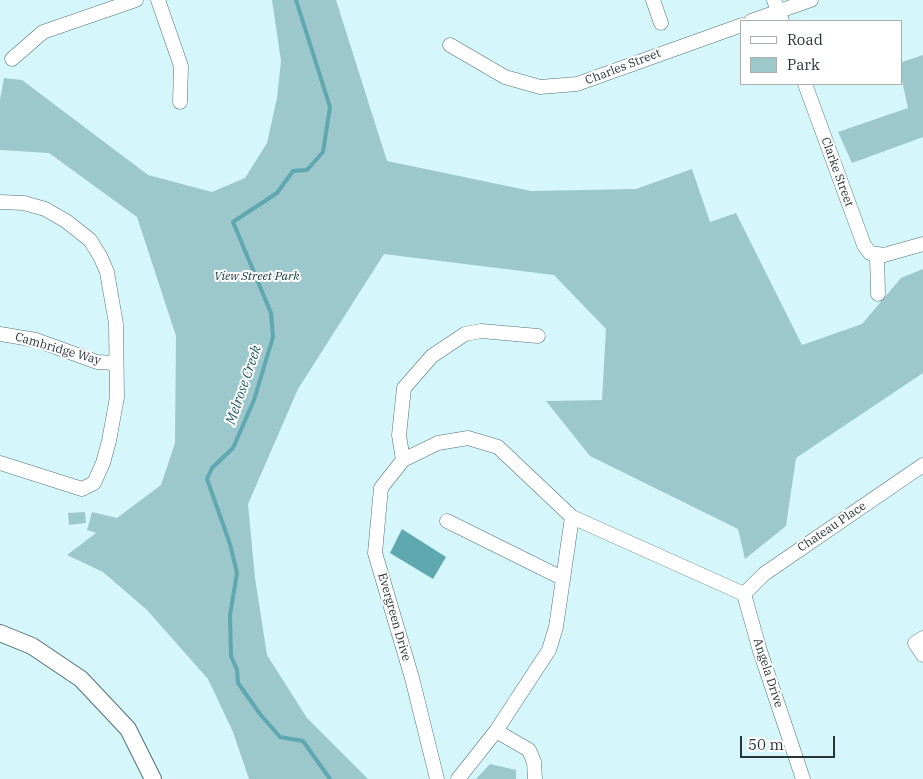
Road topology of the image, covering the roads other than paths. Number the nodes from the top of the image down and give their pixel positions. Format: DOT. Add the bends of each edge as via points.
graph roads {
  1 [pos="136,0"];
  2 [pos="158,0"];
  3 [pos="653,0"];
  4 [pos="811,0"];
  5 [pos="778,11"];
  6 [pos="755,20"];
  7 [pos="662,23"];
  8 [pos="740,25"];
  9 [pos="450,45"];
  10 [pos="12,59"];
  11 [pos="805,85"];
  12 [pos="180,102"];
  13 [pos="0,202"];
  14 [pos="923,244"];
  15 [pos="877,255"];
  16 [pos="878,294"];
  17 [pos="0,334"];
  18 [pos="538,336"];
  19 [pos="116,363"];
  20 [pos="403,460"];
  21 [pos="0,463"];
  22 [pos="923,465"];
  23 [pos="572,517"];
  24 [pos="447,521"];
  25 [pos="562,578"];
  26 [pos="744,594"];
  27 [pos="0,634"];
  28 [pos="923,638"];
  29 [pos="923,655"];
  30 [pos="496,732"];
  31 [pos="154,779"];
  32 [pos="437,779"];
  33 [pos="458,779"];
  34 [pos="535,779"];
  35 [pos="803,779"];
  1 -- 10 [label="street" via="43,32"];
  2 -- 12 [label="street" via="180,66"];
  3 -- 7 [label="street"];
  4 -- 5 [label="street"];
  5 -- 6 [label="street"];
  8 -- 9 [label="street, Charles Street" via="577,84 540,87 505,77"];
  11 -- 15 [label="street, Clarke Street" via="864,245"];
  13 -- 19 [label="street" via="24,203 44,209 90,240 107,272 116,324"];
  14 -- 15 [label="street"];
  15 -- 16 [label="street"];
  17 -- 19 [label="street, Cambridge Way" via="36,340 97,362"];
  18 -- 20 [label="street" via="481,331 465,334 432,356 404,388 399,435"];
  19 -- 21 [label="street" via="114,419 103,463 94,483 82,489"];
  20 -- 23 [label="street, Evergreen Drive" via="438,443 468,438 498,447"];
  20 -- 32 [label="street, Evergreen Drive" via="381,488 375,553 412,678"];
  22 -- 26 [label="street, Chateau Place" via="764,574"];
  23 -- 25 [label="street"];
  23 -- 26 [label="street, Evergreen Drive"];
  24 -- 25 [label="street"];
  25 -- 30 [label="street" via="556,627 549,650"];
  26 -- 35 [label="street, Angela Drive"];
  27 -- 31 [label="street" via="32,646 81,679 128,729"];
  28 -- 29 [label="street" via="915,643"];
  30 -- 33 [label="street"];
  30 -- 34 [label="street" via="529,750"];
}
